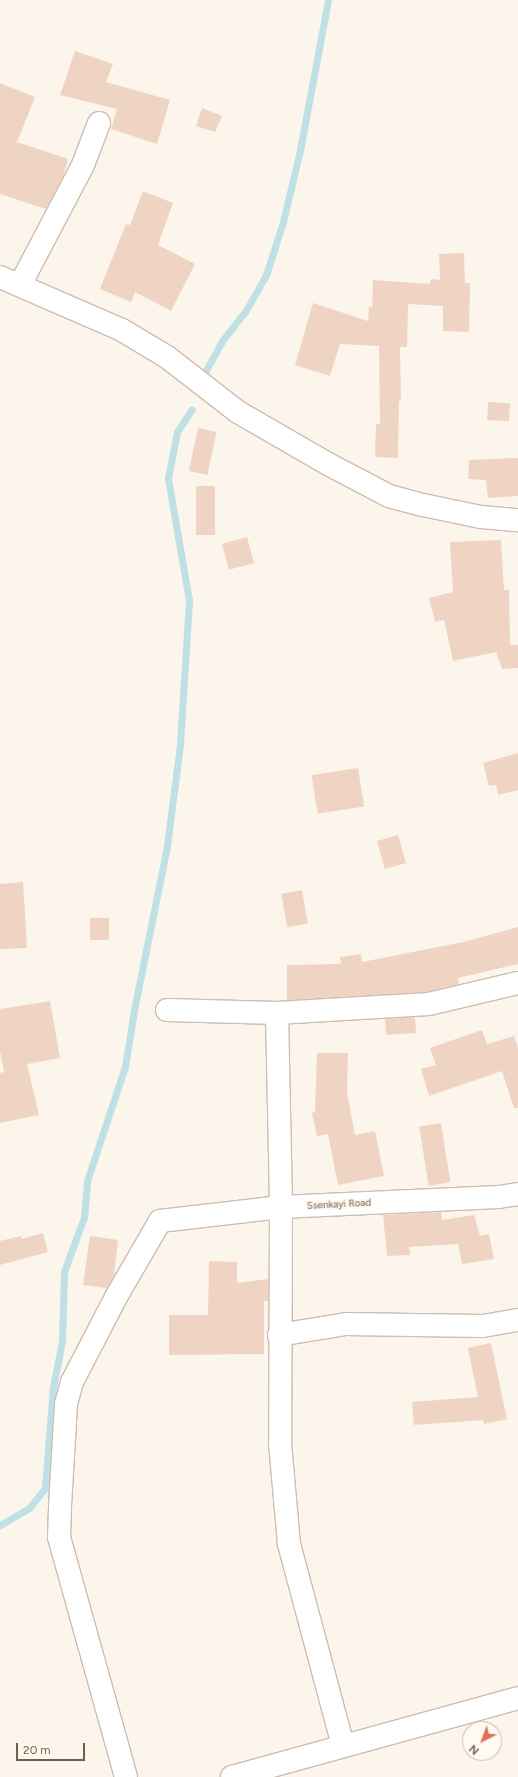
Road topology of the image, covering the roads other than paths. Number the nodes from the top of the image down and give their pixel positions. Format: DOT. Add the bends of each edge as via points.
graph roads {
  1 [pos="99,123"];
  2 [pos="0,277"];
  3 [pos="20,285"];
  4 [pos="518,520"];
  5 [pos="518,983"];
  6 [pos="168,1010"];
  7 [pos="278,1013"];
  8 [pos="518,1194"];
  9 [pos="281,1207"];
  10 [pos="518,1320"];
  11 [pos="279,1335"];
  12 [pos="518,1698"];
  13 [pos="343,1745"];
  14 [pos="126,1777"];
  15 [pos="232,1777"];
  1 -- 3 [label="street" via="83,165"];
  2 -- 3 [label="street"];
  3 -- 4 [label="street" via="122,330 168,356 238,412 389,496 481,517"];
  5 -- 7 [label="street" via="429,1004"];
  6 -- 7 [label="street"];
  7 -- 9 [label="street"];
  8 -- 9 [label="street, Ssenkayi Road"];
  9 -- 11 [label="street"];
  9 -- 14 [label="street, Ssenkayi Road" via="160,1221 116,1297 72,1382 66,1404 59,1537"];
  10 -- 11 [label="street" via="484,1326 346,1324"];
  11 -- 13 [label="street" via="280,1443 289,1544"];
  12 -- 13 [label="street"];
  13 -- 15 [label="street"];
}
